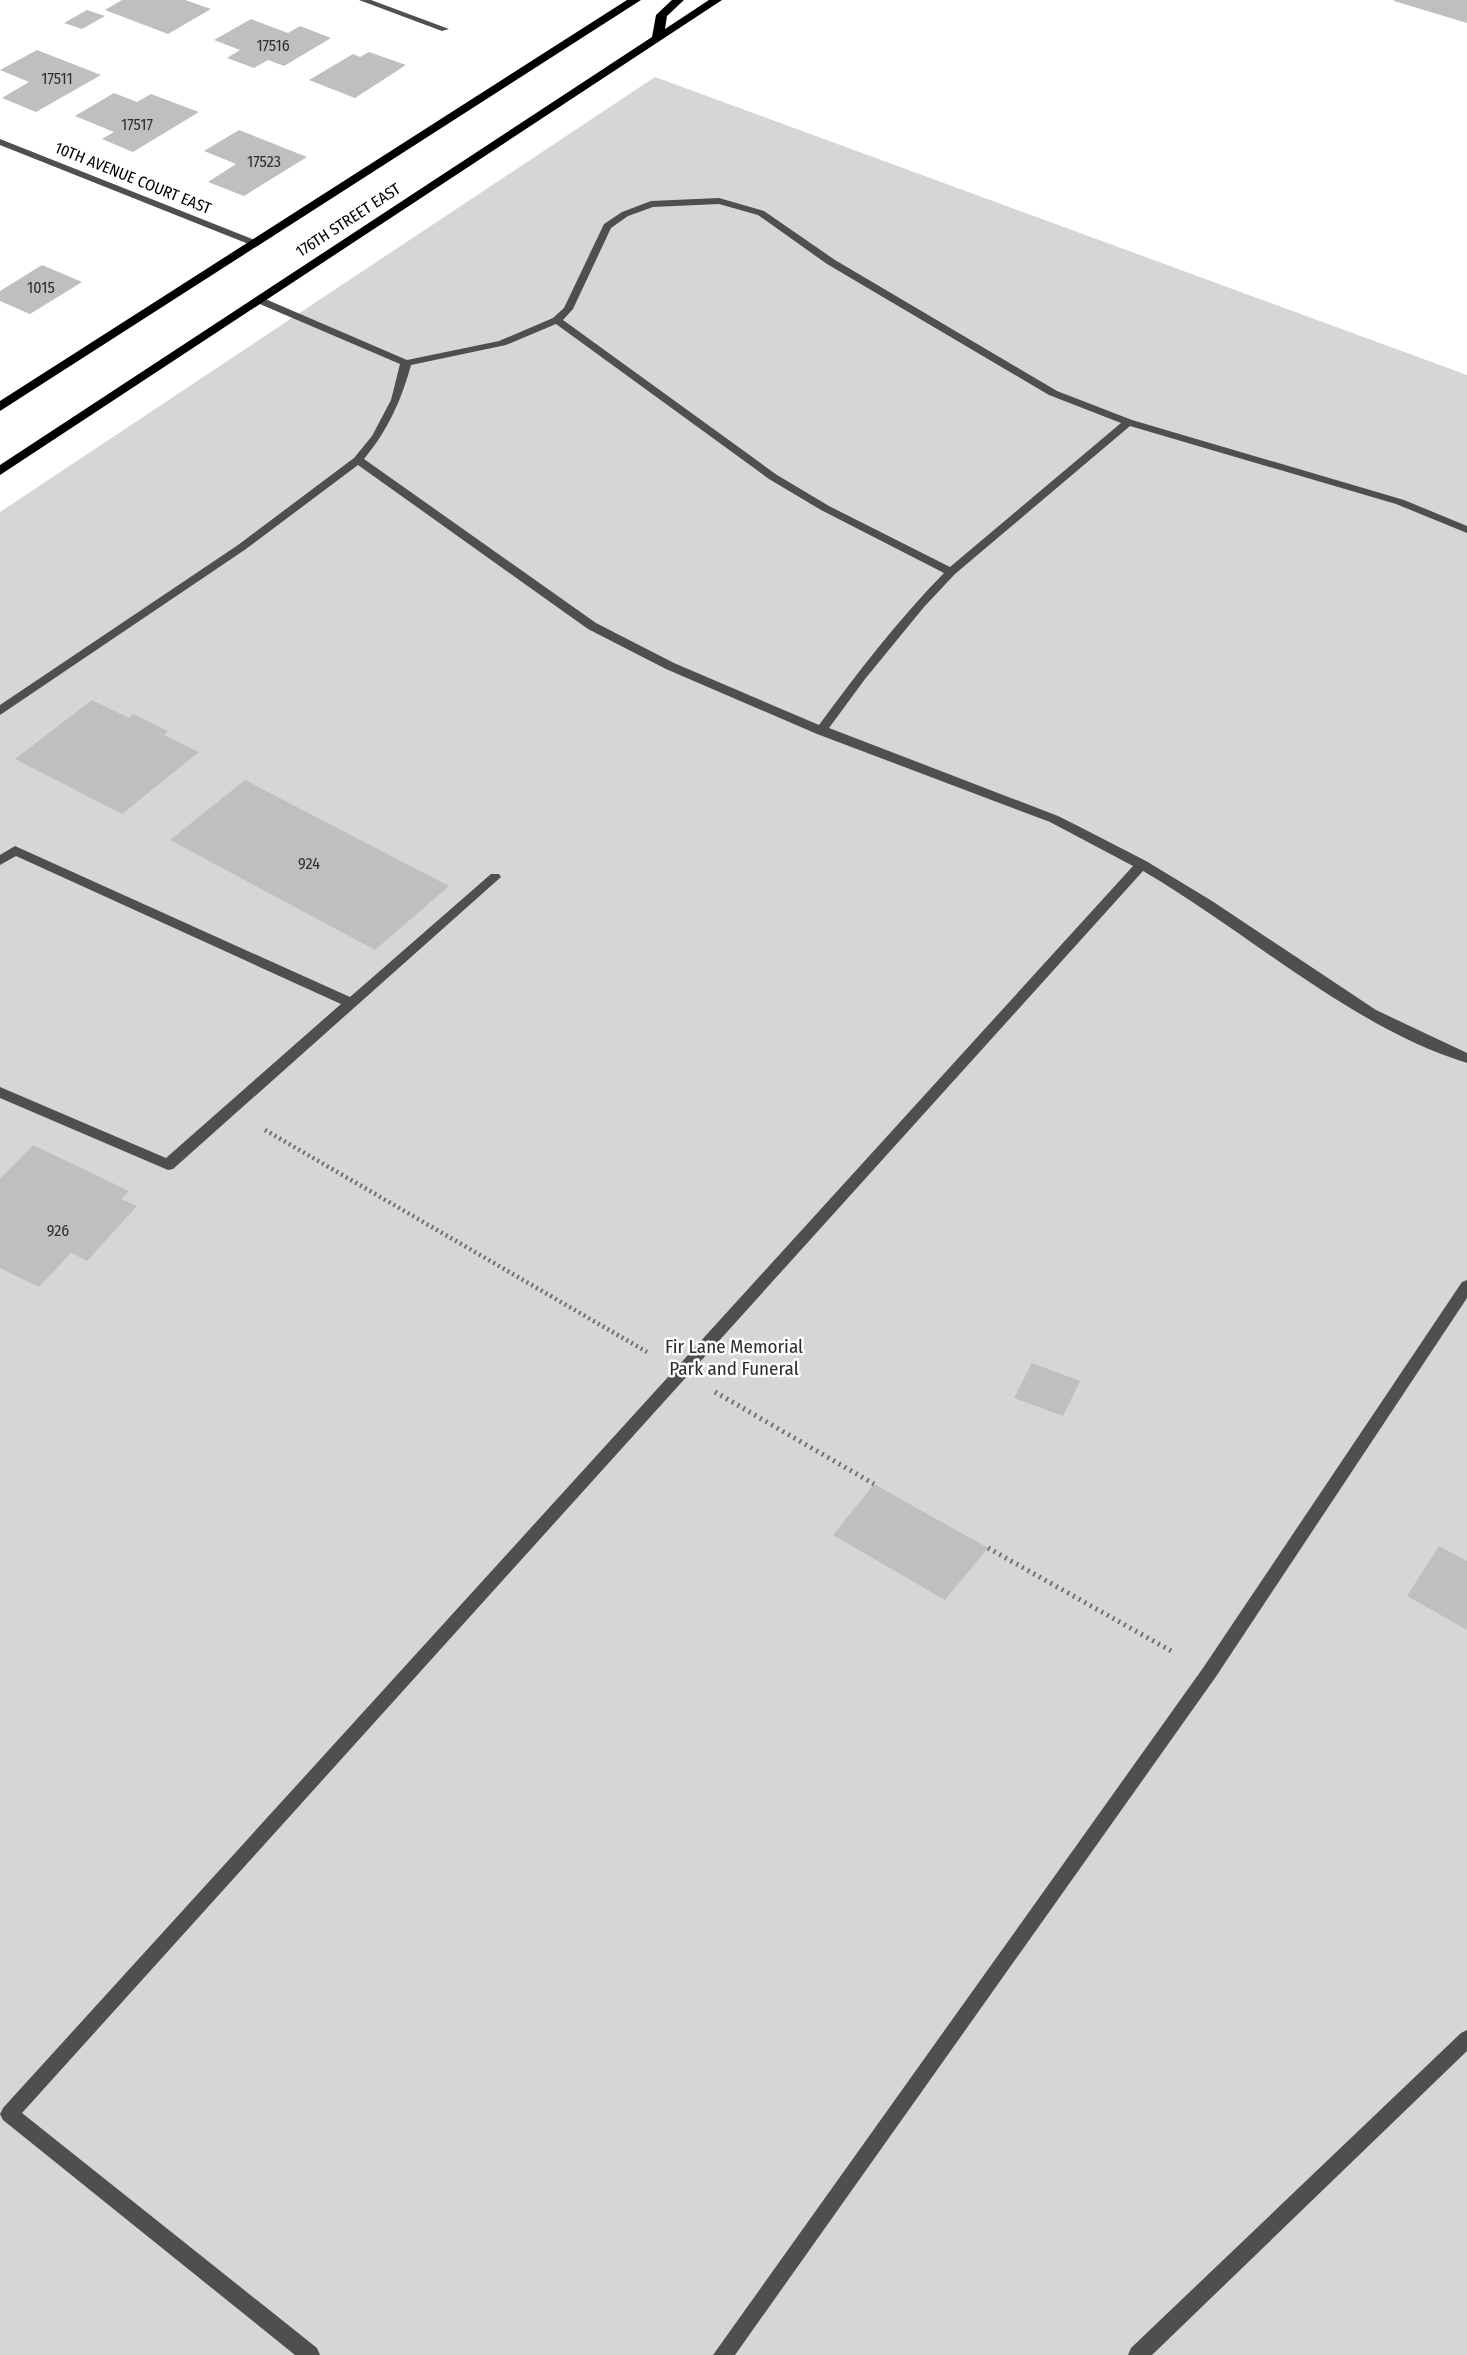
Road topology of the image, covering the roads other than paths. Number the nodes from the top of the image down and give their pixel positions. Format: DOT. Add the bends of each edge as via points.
graph roads {
  1 [pos="363,0"];
  2 [pos="635,0"];
  3 [pos="678,0"];
  4 [pos="716,0"];
  5 [pos="445,29"];
  6 [pos="657,39"];
  7 [pos="0,142"];
  8 [pos="254,243"];
  9 [pos="259,300"];
  10 [pos="557,320"];
  11 [pos="406,363"];
  12 [pos="0,407"];
  13 [pos="1128,422"];
  14 [pos="358,460"];
  15 [pos="0,471"];
  16 [pos="1467,530"];
  17 [pos="951,572"];
  18 [pos="0,711"];
  19 [pos="821,731"];
  20 [pos="0,861"];
  21 [pos="1142,864"];
  22 [pos="495,877"];
  23 [pos="351,1003"];
  24 [pos="1467,1058"];
  25 [pos="0,1092"];
  26 [pos="1467,1286"];
  27 [pos="1467,2039"];
  28 [pos="4,2119"];
  29 [pos="310,2355"];
  30 [pos="723,2355"];
  31 [pos="1138,2355"];
  1 -- 5 [label="street"];
  2 -- 8 [label="main road, 176TH STREET EAST"];
  3 -- 6 [label="main road" via="662,15"];
  4 -- 6 [label="main road, 176TH STREET EAST"];
  6 -- 9 [label="main road, 176TH STREET EAST"];
  7 -- 8 [label="street, 10TH AVENUE COURT EAST"];
  8 -- 12 [label="main road, 176TH STREET EAST"];
  9 -- 11 [label="street"];
  9 -- 15 [label="main road, 176TH STREET EAST"];
  10 -- 11 [label="street" via="502,342"];
  10 -- 13 [label="street" via="568,309 607,226 651,204 719,201 761,213 831,262 1053,393"];
  10 -- 17 [label="street" via="774,477"];
  11 -- 14 [label="street" via="396,400 377,437"];
  13 -- 16 [label="street" via="1400,502"];
  13 -- 17 [label="street"];
  14 -- 18 [label="street" via="242,547"];
  14 -- 19 [label="street" via="620,643"];
  17 -- 19 [label="street" via="870,665"];
  19 -- 21 [label="street" via="1054,819"];
  20 -- 23 [label="street" via="15,850"];
  21 -- 24 [label="street" via="1371,1013"];
  21 -- 28 [label="street"];
  22 -- 23 [label="street"];
  23 -- 25 [label="street" via="168,1165"];
  26 -- 30 [label="street" via="1209,1673"];
  27 -- 31 [label="street"];
  28 -- 29 [label="street"];
}
